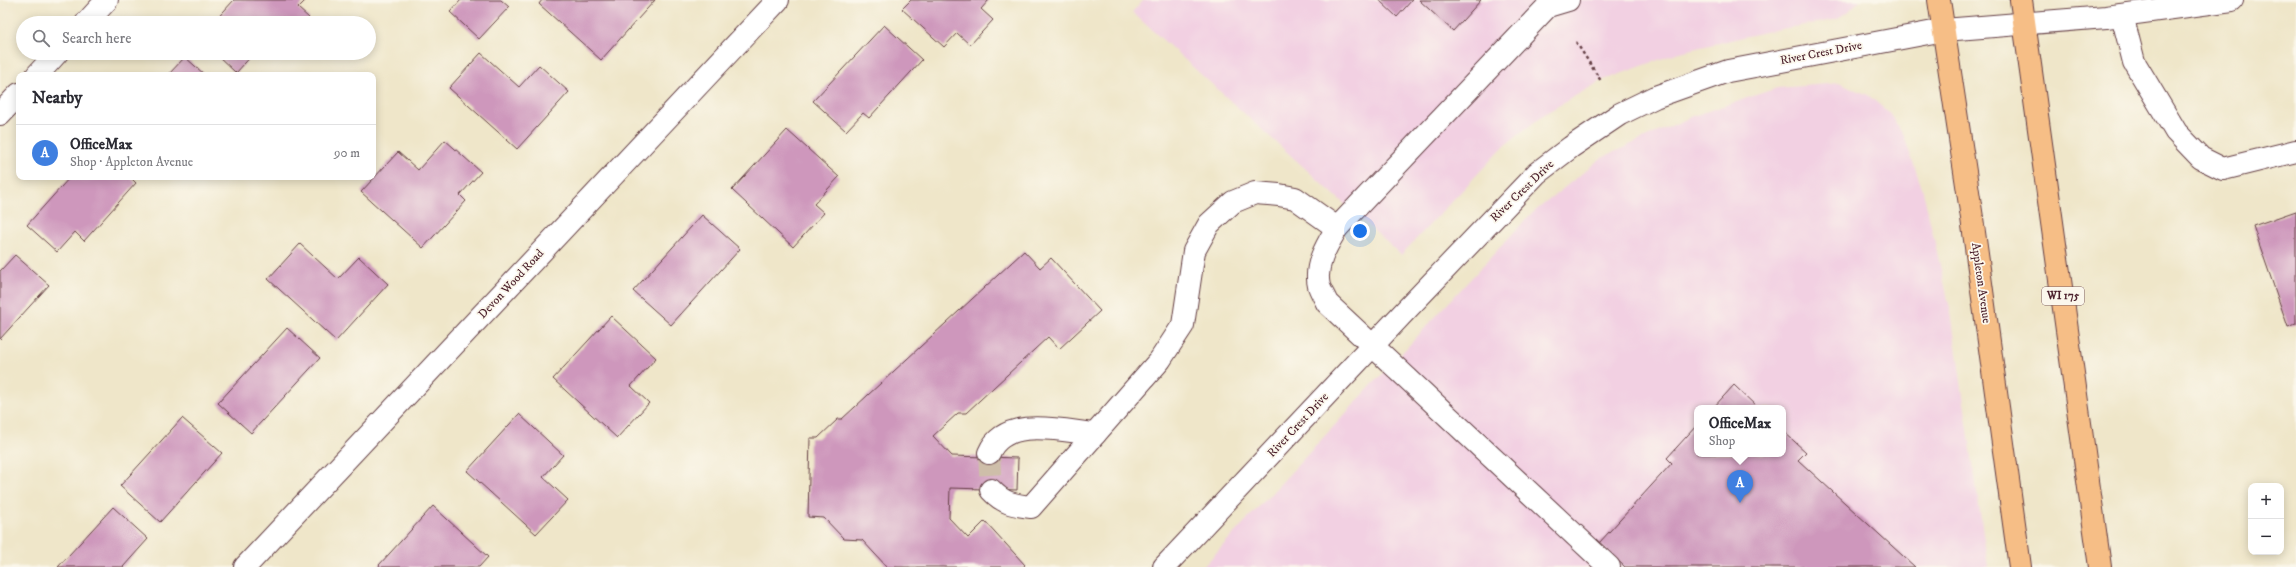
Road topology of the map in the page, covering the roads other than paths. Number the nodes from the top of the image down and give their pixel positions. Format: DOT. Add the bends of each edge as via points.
graph roads {
  1 [pos="107,0"];
  2 [pos="778,0"];
  3 [pos="1568,0"];
  4 [pos="1939,0"];
  5 [pos="2022,0"];
  6 [pos="2232,0"];
  7 [pos="2122,15"];
  8 [pos="92,16"];
  9 [pos="2026,25"];
  10 [pos="1944,30"];
  11 [pos="50,60"];
  12 [pos="39,72"];
  13 [pos="16,97"];
  14 [pos="0,114"];
  15 [pos="2296,151"];
  16 [pos="1337,228"];
  17 [pos="1372,346"];
  18 [pos="1095,434"];
  19 [pos="989,454"];
  20 [pos="991,490"];
  21 [pos="245,567"];
  22 [pos="1164,567"];
  23 [pos="1609,567"];
  24 [pos="2020,567"];
  25 [pos="2100,567"];
  1 -- 8 [label="street"];
  2 -- 21 [label="street, Devon Wood Road"];
  3 -- 16 [label="street" via="1548,6"];
  4 -- 10 [label="main road, Appleton Avenue"];
  5 -- 9 [label="main road, WI 175"];
  6 -- 7 [label="street, River Crest Drive"];
  7 -- 9 [label="street, River Crest Drive"];
  7 -- 15 [label="street" via="2134,62 2176,132 2200,158 2223,169"];
  9 -- 10 [label="street, River Crest Drive"];
  9 -- 25 [label="main road, WI 175"];
  10 -- 17 [label="street, River Crest Drive" via="1728,71 1655,97 1620,114 1537,173"];
  10 -- 24 [label="main road, Appleton Avenue"];
  11 -- 12 [label="street"];
  13 -- 14 [label="street"];
  16 -- 17 [label="street" via="1322,253 1319,286 1328,303"];
  16 -- 18 [label="street" via="1295,198 1255,193 1233,202 1209,224 1194,251 1183,325 1160,360"];
  17 -- 22 [label="street, River Crest Drive"];
  17 -- 23 [label="street"];
  18 -- 19 [label="street" via="1045,429 1018,430 1003,435 993,444"];
  18 -- 20 [label="street" via="1031,506 1010,505"];
}
